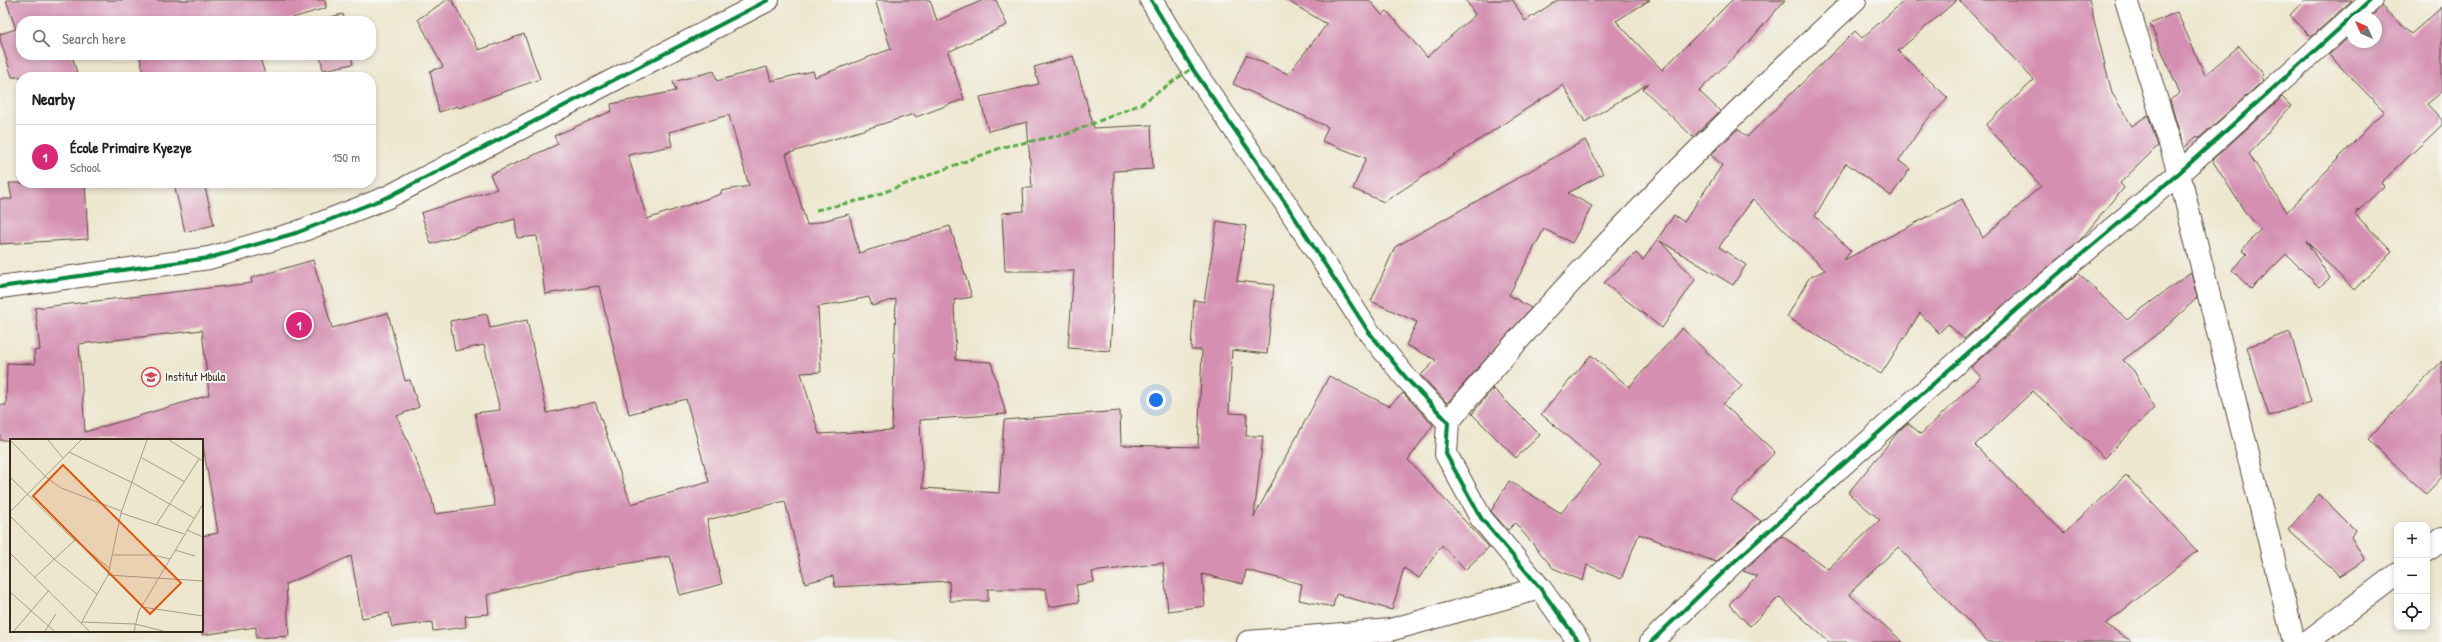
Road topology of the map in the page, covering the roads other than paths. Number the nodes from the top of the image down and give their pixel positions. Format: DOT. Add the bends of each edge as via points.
graph roads {
  1 [pos="768,0"];
  2 [pos="1151,0"];
  3 [pos="1855,0"];
  4 [pos="2126,0"];
  5 [pos="2371,0"];
  6 [pos="2179,173"];
  7 [pos="0,287"];
  8 [pos="1448,422"];
  9 [pos="2442,539"];
  10 [pos="2430,549"];
  11 [pos="2394,576"];
  12 [pos="1540,588"];
  13 [pos="1248,642"];
  14 [pos="1579,642"];
  15 [pos="1651,642"];
  16 [pos="2294,642"];
  17 [pos="2307,642"];
  1 -- 7 [label="street" via="388,197 296,233 208,258"];
  2 -- 8 [label="street" via="1192,68 1284,201 1368,331 1407,379"];
  3 -- 8 [label="street" via="1755,92 1632,215"];
  4 -- 6 [label="street"];
  5 -- 6 [label="street"];
  6 -- 15 [label="street" via="2027,300 1735,561"];
  6 -- 16 [label="street"];
  8 -- 12 [label="street" via="1446,454 1481,518"];
  9 -- 10 [label="street"];
  11 -- 17 [label="street"];
  12 -- 13 [label="street" via="1390,630"];
  12 -- 14 [label="street"];
}
